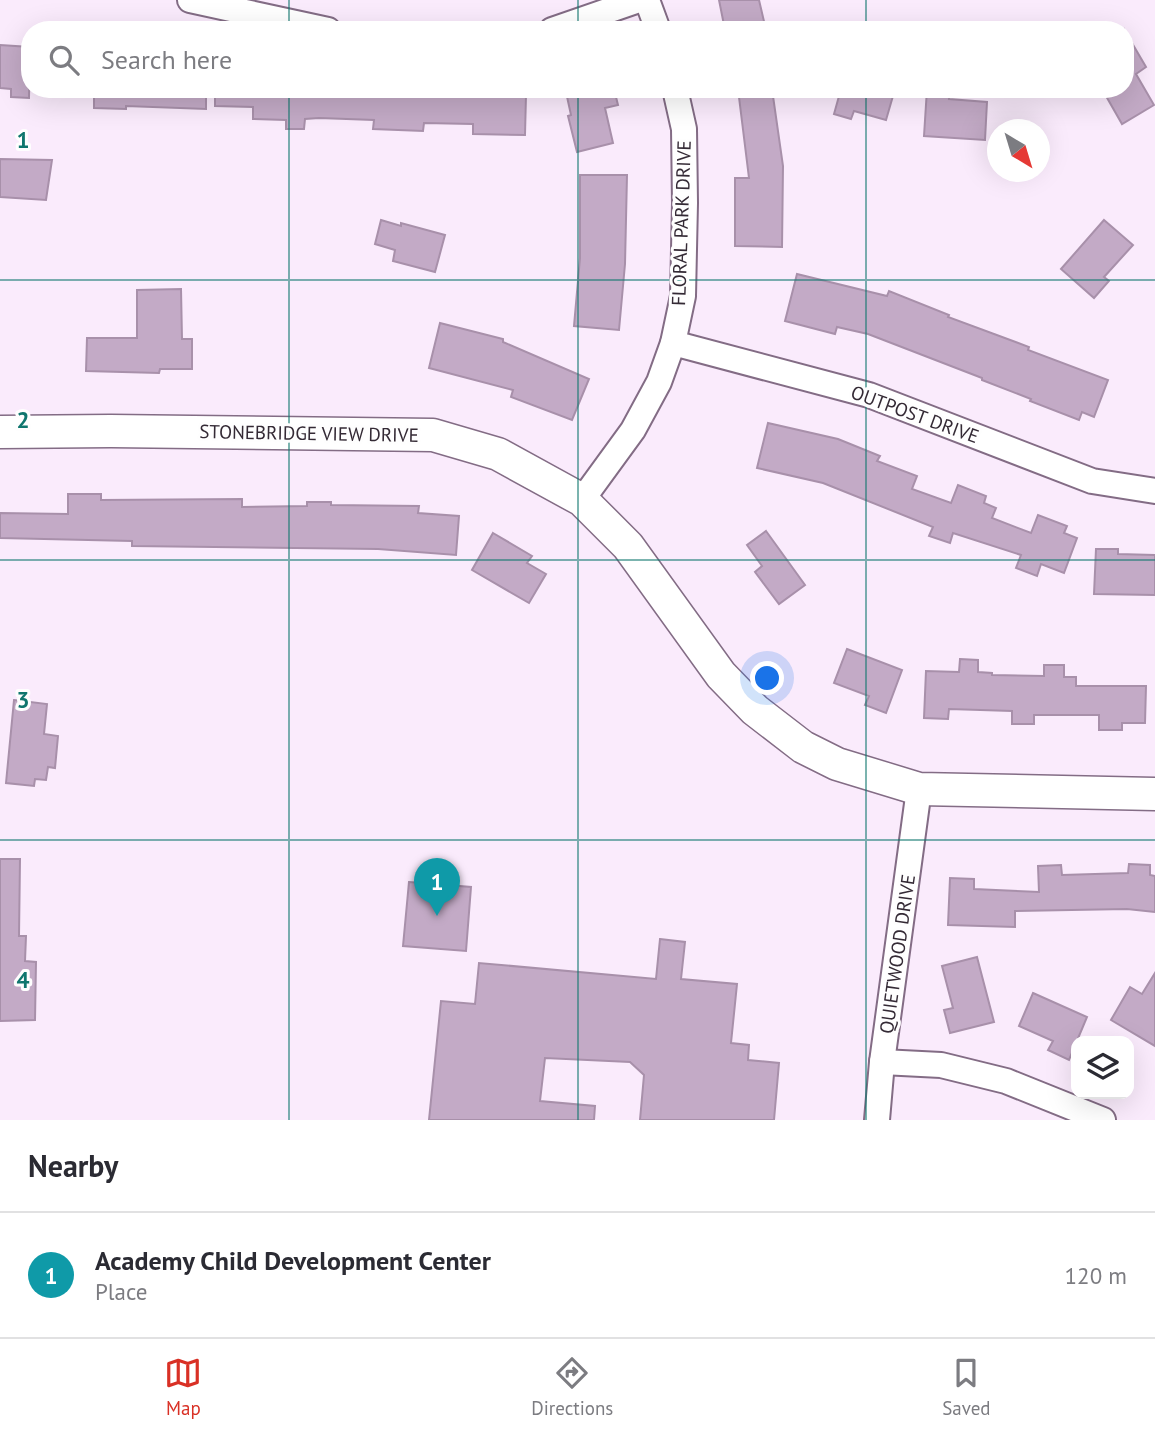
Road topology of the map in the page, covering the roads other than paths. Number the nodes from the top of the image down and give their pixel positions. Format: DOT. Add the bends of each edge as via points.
graph roads {
  1 [pos="190,0"];
  2 [pos="639,0"];
  3 [pos="647,0"];
  4 [pos="287,21"];
  5 [pos="578,21"];
  6 [pos="655,21"];
  7 [pos="677,98"];
  8 [pos="673,343"];
  9 [pos="0,432"];
  10 [pos="1155,491"];
  11 [pos="582,500"];
  12 [pos="919,789"];
  13 [pos="1155,794"];
  14 [pos="882,1062"];
  15 [pos="877,1120"];
  16 [pos="1103,1120"];
  1 -- 4 [label="street"];
  2 -- 5 [label="street"];
  3 -- 6 [label="street"];
  7 -- 8 [label="street, FLORAL PARK DRIVE" via="684,129 685,203 683,296"];
  8 -- 10 [label="street, OUTPOST DRIVE" via="869,395 1092,481"];
  8 -- 11 [label="street, FLORAL PARK DRIVE" via="659,382 633,430"];
  9 -- 11 [label="street, STONEBRIDGE VIEW DRIVE" via="433,435 498,454"];
  11 -- 12 [label="street, STONEBRIDGE VIEW DRIVE" via="628,546 721,675 755,710 803,747 837,764"];
  12 -- 13 [label="street, STONEBRIDGE VIEW DRIVE"];
  12 -- 14 [label="street, QUIETWOOD DRIVE"];
  14 -- 15 [label="street, QUIETWOOD DRIVE"];
  14 -- 16 [label="street" via="941,1065 1006,1081"];
}
